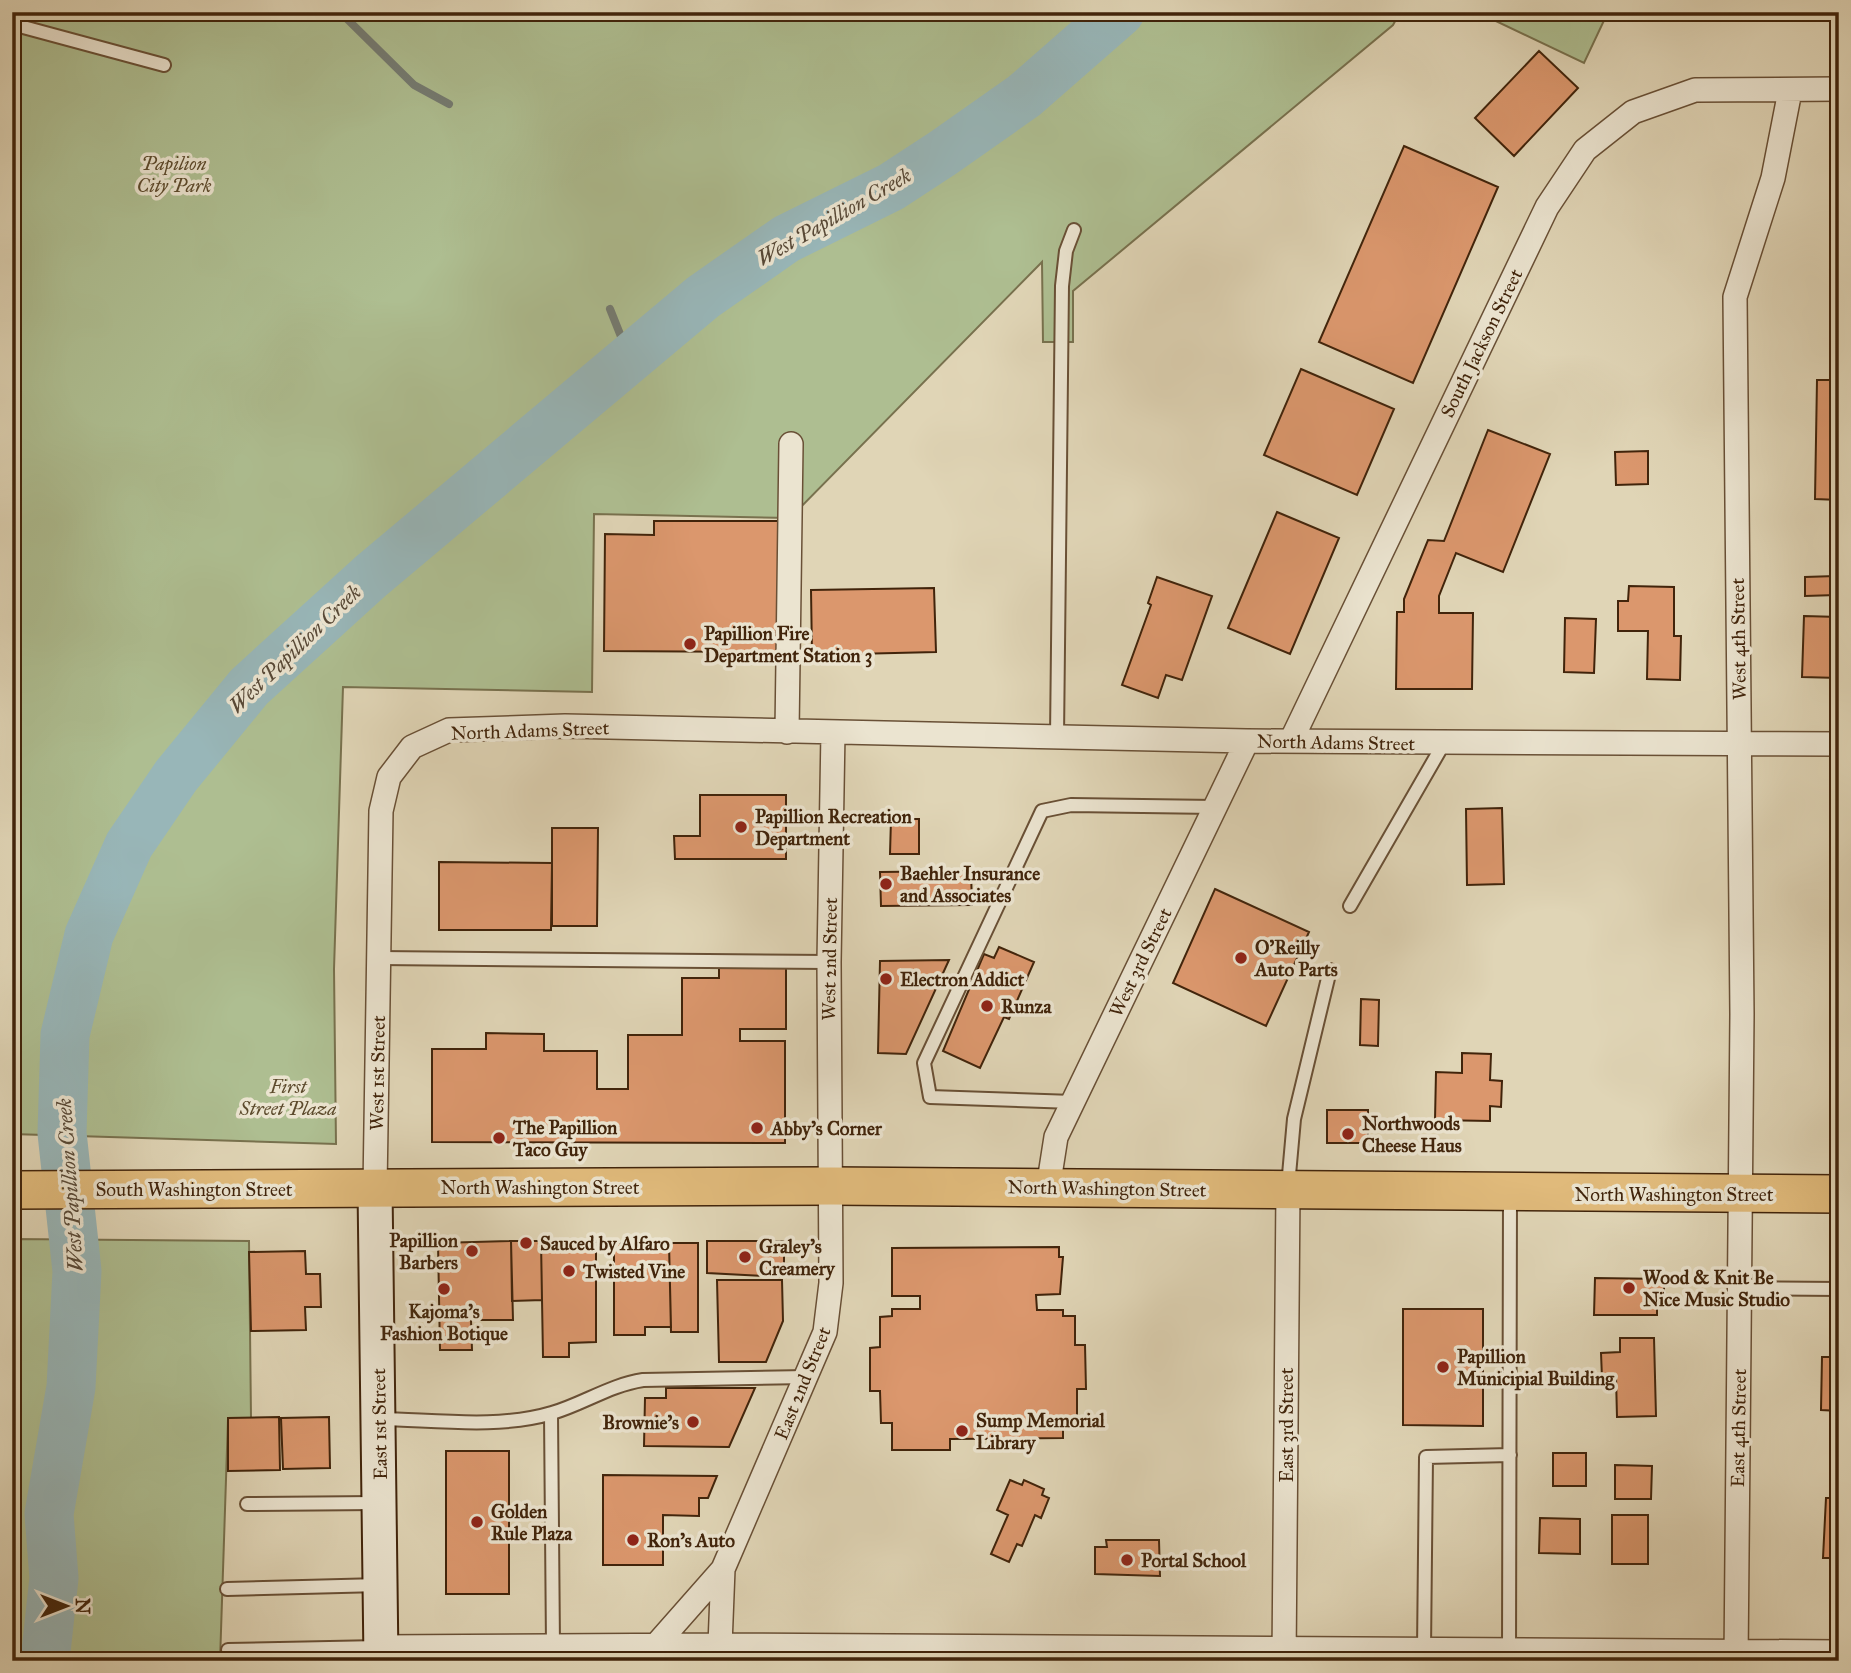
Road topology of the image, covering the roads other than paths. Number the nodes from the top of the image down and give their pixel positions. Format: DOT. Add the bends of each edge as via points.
graph roads {
  1 [pos="1838,12"];
  2 [pos="12,24"];
  3 [pos="1839,28"];
  4 [pos="164,65"];
  5 [pos="1839,89"];
  6 [pos="1790,91"];
  7 [pos="1074,230"];
  8 [pos="791,444"];
  9 [pos="786,732"];
  10 [pos="833,732"];
  11 [pos="1057,737"];
  12 [pos="1247,741"];
  13 [pos="1291,741"];
  14 [pos="1444,743"];
  15 [pos="1739,744"];
  16 [pos="1839,744"];
  17 [pos="1215,807"];
  18 [pos="1350,906"];
  19 [pos="379,958"];
  20 [pos="828,962"];
  21 [pos="1330,970"];
  22 [pos="1073,1102"];
  23 [pos="831,1186"];
  24 [pos="375,1188"];
  25 [pos="1048,1188"];
  26 [pos="12,1190"];
  27 [pos="1288,1190"];
  28 [pos="1510,1193"];
  29 [pos="1740,1195"];
  30 [pos="1839,1195"];
  31 [pos="1739,1288"];
  32 [pos="1839,1289"];
  33 [pos="807,1377"];
  34 [pos="551,1414"];
  35 [pos="379,1419"];
  36 [pos="1510,1455"];
  37 [pos="380,1503"];
  38 [pos="247,1504"];
  39 [pos="723,1569"];
  40 [pos="380,1585"];
  41 [pos="227,1589"];
  42 [pos="656,1645"];
  43 [pos="720,1645"];
  44 [pos="553,1646"];
  45 [pos="228,1650"];
  46 [pos="1423,1650"];
  47 [pos="1839,1651"];
  48 [pos="610,1653"];
  49 [pos="380,1654"];
  50 [pos="930,1654"];
  51 [pos="1284,1655"];
  52 [pos="1736,1655"];
  53 [pos="1509,1656"];
  1 -- 3 [label="lane"];
  2 -- 4 [label="lane"];
  5 -- 6 [label="street, South Jackson Street"];
  6 -- 13 [label="street, South Jackson Street" via="1695,90 1633,112 1585,150 1547,206"];
  6 -- 15 [label="street, West 4th Street" via="1773,178 1735,297"];
  7 -- 11 [label="lane" via="1062,286"];
  8 -- 9 [label="street"];
  9 -- 10 [label="street, North Adams Street"];
  9 -- 19 [label="street, North Adams Street" via="565,726 449,730 412,747 389,777 381,811"];
  10 -- 11 [label="street, North Adams Street"];
  10 -- 20 [label="street, West 2nd Street"];
  11 -- 12 [label="street, North Adams Street"];
  12 -- 13 [label="street, North Adams Street"];
  12 -- 17 [label="street, West 3rd Street"];
  13 -- 14 [label="street, North Adams Street"];
  14 -- 15 [label="street, North Adams Street"];
  14 -- 18 [label="lane"];
  15 -- 16 [label="street, North Adams Street"];
  15 -- 29 [label="street, West 4th Street"];
  17 -- 22 [label="street, West 3rd Street"];
  17 -- 22 [label="lane" via="1071,805 1042,811 924,1063 930,1097"];
  19 -- 20 [label="lane"];
  19 -- 24 [label="street, West 1st Street"];
  20 -- 23 [label="street, West 2nd Street"];
  21 -- 27 [label="lane" via="1294,1119"];
  22 -- 25 [label="street, West 3rd Street" via="1056,1137"];
  23 -- 24 [label="main road, North Washington Street"];
  23 -- 25 [label="main road, North Washington Street"];
  23 -- 33 [label="street, East 2nd Street" via="830,1308"];
  24 -- 26 [label="main road, South Washington Street"];
  24 -- 35 [label="main road, East 1st Street"];
  25 -- 27 [label="main road, North Washington Street"];
  27 -- 28 [label="main road, North Washington Street"];
  27 -- 51 [label="street, East 3rd Street"];
  28 -- 29 [label="main road, North Washington Street"];
  28 -- 36 [label="lane"];
  29 -- 30 [label="main road, North Washington Street"];
  29 -- 31 [label="street, East 4th Street"];
  31 -- 32 [label="lane"];
  31 -- 52 [label="street, East 4th Street"];
  33 -- 34 [label="lane" via="643,1380"];
  33 -- 39 [label="street, East 2nd Street"];
  34 -- 35 [label="lane" via="506,1420"];
  34 -- 44 [label="lane"];
  35 -- 37 [label="main road, East 1st Street"];
  36 -- 46 [label="lane" via="1426,1457"];
  36 -- 53 [label="lane"];
  37 -- 38 [label="lane"];
  37 -- 40 [label="main road, East 1st Street"];
  39 -- 42 [label="street"];
  39 -- 43 [label="street"];
  40 -- 41 [label="lane"];
  40 -- 49 [label="main road, East 1st Street"];
  42 -- 43 [label="street"];
  42 -- 48 [label="street"];
  43 -- 50 [label="street"];
  44 -- 48 [label="street"];
  44 -- 49 [label="street"];
  45 -- 49 [label="lane"];
  46 -- 51 [label="street"];
  46 -- 53 [label="street"];
  47 -- 52 [label="street"];
  50 -- 51 [label="street"];
  52 -- 53 [label="street"];
}
